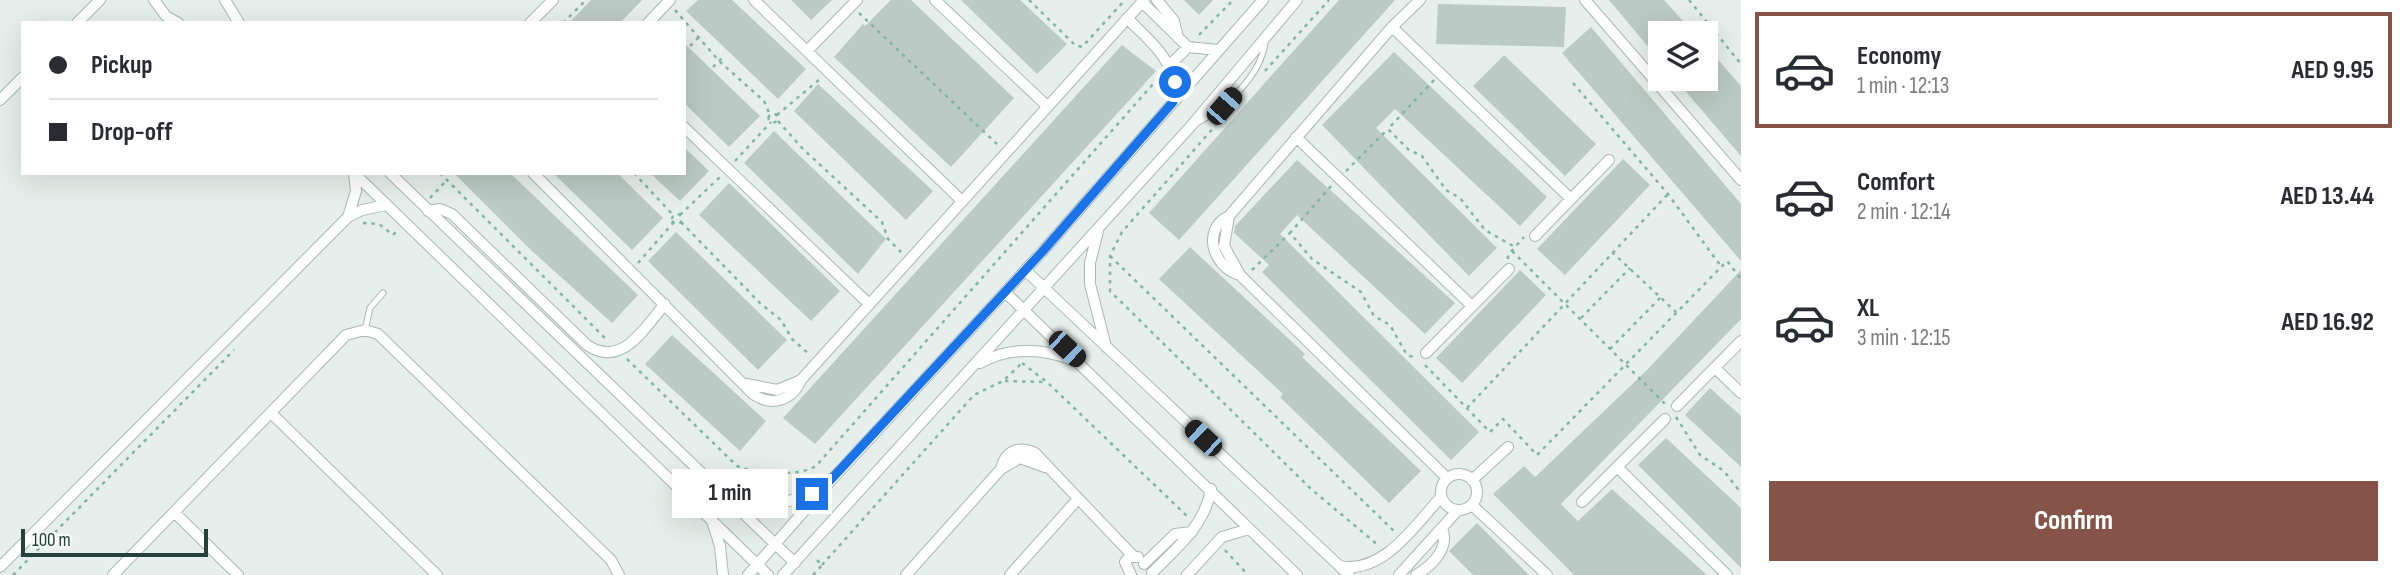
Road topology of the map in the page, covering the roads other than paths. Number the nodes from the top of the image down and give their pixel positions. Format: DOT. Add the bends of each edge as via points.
graph roads {
  1 [pos="100,0"];
  2 [pos="154,0"];
  3 [pos="225,0"];
  4 [pos="552,0"];
  5 [pos="754,0"];
  6 [pos="934,0"];
  7 [pos="1157,0"];
  8 [pos="1263,0"];
  9 [pos="1297,0"];
  10 [pos="1420,0"];
  11 [pos="1585,0"];
  12 [pos="669,1"];
  13 [pos="1143,1"];
  14 [pos="855,3"];
  15 [pos="1594,5"];
  16 [pos="1127,18"];
  17 [pos="79,21"];
  18 [pos="175,21"];
  19 [pos="238,21"];
  20 [pos="532,21"];
  21 [pos="650,21"];
  22 [pos="1392,27"];
  23 [pos="1178,38"];
  24 [pos="1188,47"];
  25 [pos="1218,50"];
  26 [pos="807,51"];
  27 [pos="1170,65"];
  28 [pos="21,80"];
  29 [pos="0,100"];
  30 [pos="1173,102"];
  31 [pos="1047,106"];
  32 [pos="686,129"];
  33 [pos="1296,137"];
  34 [pos="1609,160"];
  35 [pos="354,175"];
  36 [pos="356,175"];
  37 [pos="392,175"];
  38 [pos="404,175"];
  39 [pos="535,175"];
  40 [pos="1741,180"];
  41 [pos="404,187"];
  42 [pos="1571,199"];
  43 [pos="962,201"];
  44 [pos="386,205"];
  45 [pos="426,209"];
  46 [pos="348,217"];
  47 [pos="1099,227"];
  48 [pos="1535,236"];
  49 [pos="1509,269"];
  50 [pos="1026,270"];
  51 [pos="1044,288"];
  52 [pos="1005,292"];
  53 [pos="383,293"];
  54 [pos="665,304"];
  55 [pos="869,304"];
  56 [pos="1472,306"];
  57 [pos="1024,309"];
  58 [pos="365,330"];
  59 [pos="1741,341"];
  60 [pos="1106,347"];
  61 [pos="1426,352"];
  62 [pos="1082,364"];
  63 [pos="972,368"];
  64 [pos="1715,368"];
  65 [pos="1741,393"];
  66 [pos="1677,406"];
  67 [pos="272,414"];
  68 [pos="1664,419"];
  69 [pos="1508,447"];
  70 [pos="1616,467"];
  71 [pos="1447,478"];
  72 [pos="1472,480"];
  73 [pos="824,487"];
  74 [pos="1211,489"];
  75 [pos="720,494"];
  76 [pos="1441,497"];
  77 [pos="1077,500"];
  78 [pos="1582,502"];
  79 [pos="1472,505"];
  80 [pos="1458,510"];
  81 [pos="175,513"];
  82 [pos="709,516"];
  83 [pos="1442,528"];
  84 [pos="1194,529"];
  85 [pos="1250,529"];
  86 [pos="774,544"];
  87 [pos="1133,556"];
  88 [pos="795,563"];
  89 [pos="757,564"];
  90 [pos="1144,564"];
  91 [pos="1339,565"];
  92 [pos="0,567"];
  93 [pos="1153,574"];
  94 [pos="113,575"];
  95 [pos="238,575"];
  96 [pos="437,575"];
  97 [pos="619,575"];
  98 [pos="723,575"];
  99 [pos="748,575"];
  100 [pos="768,575"];
  101 [pos="783,575"];
  102 [pos="906,575"];
  103 [pos="1010,575"];
  104 [pos="1131,575"];
  105 [pos="1187,575"];
  106 [pos="1297,575"];
  107 [pos="1349,575"];
  108 [pos="1401,575"];
  109 [pos="1416,575"];
  110 [pos="1547,575"];
  111 [pos="1727,575"];
  1 -- 17 [label="street"];
  2 -- 18 [label="street"];
  3 -- 19 [label="street"];
  4 -- 20 [label="street"];
  5 -- 26 [label="street"];
  6 -- 31 [label="street"];
  7 -- 23 [label="street" via="1174,21"];
  8 -- 25 [label="street"];
  9 -- 47 [label="street"];
  10 -- 22 [label="street"];
  11 -- 15 [label="street"];
  12 -- 21 [label="street"];
  13 -- 16 [label="street"];
  13 -- 23 [label="street"];
  14 -- 26 [label="street"];
  15 -- 40 [label="street"];
  16 -- 27 [label="street"];
  16 -- 31 [label="street"];
  22 -- 33 [label="street"];
  22 -- 42 [label="street"];
  23 -- 24 [label="street"];
  24 -- 25 [label="street"];
  24 -- 27 [label="street"];
  25 -- 30 [label="street"];
  26 -- 43 [label="street"];
  27 -- 30 [label="street" via="1175,82"];
  28 -- 29 [label="street"];
  30 -- 50 [label="street"];
  31 -- 43 [label="street"];
  32 -- 55 [label="street"];
  33 -- 56 [label="street"];
  33 -- 71 [label="street" via="1229,216 1224,246 1242,277"];
  34 -- 42 [label="street"];
  35 -- 46 [label="street" via="356,191"];
  36 -- 44 [label="street"];
  37 -- 41 [label="street"];
  38 -- 41 [label="street"];
  39 -- 54 [label="street"];
  41 -- 45 [label="street"];
  42 -- 48 [label="street"];
  43 -- 55 [label="street"];
  44 -- 46 [label="street"];
  44 -- 82 [label="street"];
  45 -- 54 [label="street" via="452,214 593,349 619,351 633,342"];
  45 -- 75 [label="street"];
  46 -- 92 [label="street"];
  47 -- 51 [label="street"];
  47 -- 60 [label="street" via="1090,284"];
  49 -- 56 [label="street"];
  50 -- 51 [label="street"];
  50 -- 52 [label="street"];
  51 -- 57 [label="street"];
  51 -- 60 [label="street"];
  52 -- 57 [label="street"];
  52 -- 73 [label="street"];
  53 -- 58 [label="lane" via="370,308"];
  54 -- 55 [label="street" via="745,383 769,390 800,380"];
  56 -- 61 [label="street"];
  57 -- 62 [label="street"];
  57 -- 63 [label="street"];
  58 -- 67 [label="street" via="346,335"];
  58 -- 97 [label="street" via="378,334 402,357 615,565"];
  59 -- 64 [label="street"];
  60 -- 91 [label="street"];
  62 -- 63 [label="street" via="1023,350 991,357"];
  62 -- 74 [label="street"];
  63 -- 88 [label="street"];
  64 -- 65 [label="street"];
  64 -- 66 [label="street"];
  67 -- 81 [label="street"];
  67 -- 96 [label="street"];
  68 -- 70 [label="street"];
  69 -- 72 [label="street"];
  70 -- 78 [label="street"];
  70 -- 111 [label="street"];
  71 -- 72 [label="street" via="1460,474"];
  71 -- 76 [label="street"];
  72 -- 79 [label="street" via="1477,492"];
  73 -- 75 [label="street" via="799,499 771,504"];
  73 -- 86 [label="street"];
  74 -- 84 [label="street"];
  74 -- 85 [label="street"];
  75 -- 86 [label="street"];
  76 -- 80 [label="street" via="1444,504"];
  76 -- 91 [label="street" via="1389,554 1367,567"];
  77 -- 87 [label="street"];
  77 -- 102 [label="street" via="1045,467 1020,458 1001,469"];
  77 -- 103 [label="street"];
  79 -- 80 [label="street"];
  79 -- 110 [label="street"];
  80 -- 83 [label="street"];
  81 -- 94 [label="street"];
  81 -- 95 [label="street"];
  82 -- 89 [label="street"];
  82 -- 98 [label="street"];
  83 -- 108 [label="street"];
  83 -- 109 [label="street" via="1444,548"];
  84 -- 90 [label="street" via="1175,534"];
  84 -- 93 [label="street"];
  85 -- 105 [label="street" via="1217,542"];
  85 -- 106 [label="street"];
  86 -- 88 [label="street"];
  86 -- 89 [label="street"];
  87 -- 90 [label="street"];
  87 -- 104 [label="street" via="1125,565"];
  88 -- 101 [label="street"];
  89 -- 99 [label="street"];
  89 -- 100 [label="street"];
  90 -- 93 [label="street"];
  91 -- 107 [label="street"];
}
